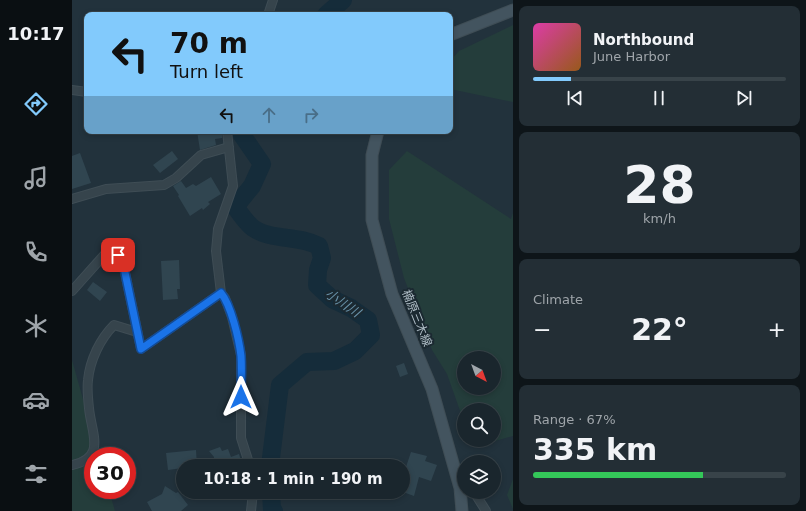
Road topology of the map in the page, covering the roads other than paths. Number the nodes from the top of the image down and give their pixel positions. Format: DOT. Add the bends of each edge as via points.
graph roads {
  1 [pos="273,0"];
  2 [pos="513,10"];
  3 [pos="269,12"];
  4 [pos="453,34"];
  5 [pos="72,90"];
  6 [pos="84,92"];
  7 [pos="227,134"];
  8 [pos="377,134"];
  9 [pos="229,147"];
  10 [pos="72,198"];
  11 [pos="72,291"];
  12 [pos="221,293"];
  13 [pos="137,332"];
  14 [pos="248,459"];
  15 [pos="72,465"];
  16 [pos="457,472"];
  17 [pos="252,499"];
  18 [pos="462,499"];
  19 [pos="478,499"];
  20 [pos="251,511"];
  21 [pos="462,511"];
  22 [pos="486,511"];
  1 -- 3 [label="street"];
  2 -- 4 [label="main road"];
  5 -- 6 [label="street"];
  7 -- 9 [label="street"];
  8 -- 16 [label="main road, 楠原三木線" via="372,155 372,220 392,294 432,389"];
  9 -- 10 [label="street" via="201,155 176,178 164,185 106,189"];
  9 -- 12 [label="street" via="233,186 218,229 216,251"];
  11 -- 13 [label="street" via="105,254 111,252 118,255 123,263"];
  12 -- 13 [label="street" via="141,349"];
  12 -- 14 [label="street" via="232,317 241,355 241,438"];
  13 -- 15 [label="street" via="114,325 94,355 88,380 89,408 96,442 93,453 81,463"];
  17 -- 20 [label="street"];
  18 -- 21 [label="main road, 楠原三木線"];
  19 -- 22 [label="street"];
}
